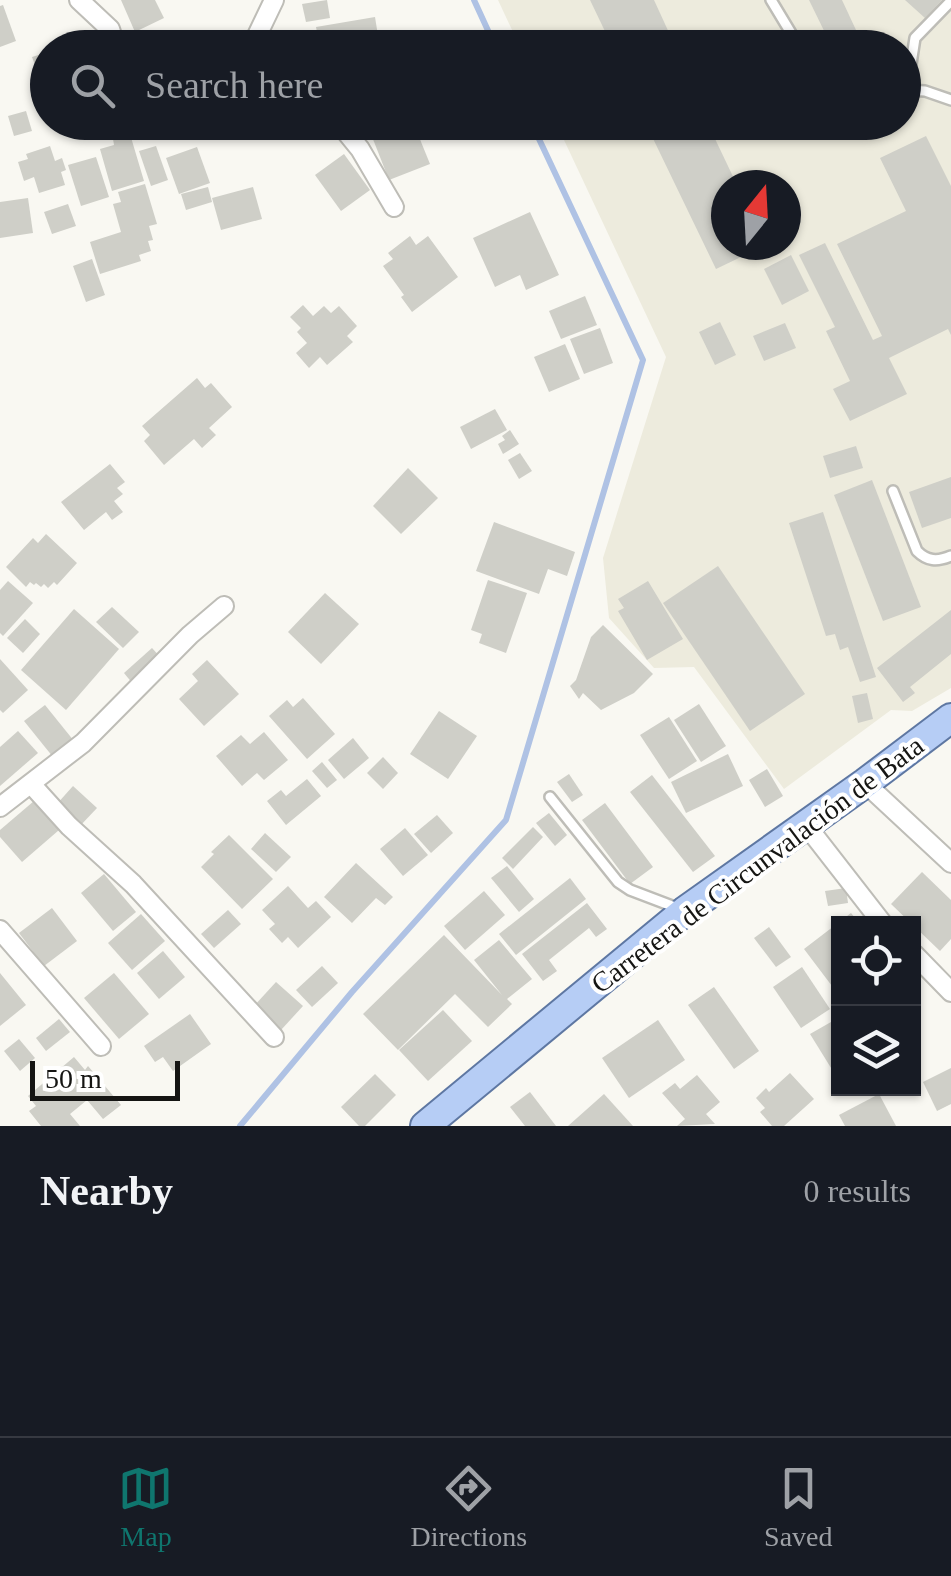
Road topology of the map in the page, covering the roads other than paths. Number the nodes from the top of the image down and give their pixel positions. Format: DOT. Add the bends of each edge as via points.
graph roads {
  1 [pos="79,0"];
  2 [pos="274,0"];
  3 [pos="771,0"];
  4 [pos="951,1"];
  5 [pos="110,30"];
  6 [pos="260,30"];
  7 [pos="789,30"];
  8 [pos="921,32"];
  9 [pos="921,91"];
  10 [pos="951,100"];
  11 [pos="353,140"];
  12 [pos="394,207"];
  13 [pos="892,490"];
  14 [pos="951,556"];
  15 [pos="224,606"];
  16 [pos="951,718"];
  17 [pos="865,783"];
  18 [pos="30,784"];
  19 [pos="550,797"];
  20 [pos="0,807"];
  21 [pos="806,825"];
  22 [pos="951,862"];
  23 [pos="685,912"];
  24 [pos="877,916"];
  25 [pos="0,930"];
  26 [pos="921,961"];
  27 [pos="951,992"];
  28 [pos="274,1036"];
  29 [pos="101,1046"];
  30 [pos="424,1126"];
  1 -- 5 [label="street"];
  2 -- 6 [label="street"];
  3 -- 7 [label="lane"];
  4 -- 8 [label="lane"];
  9 -- 10 [label="lane"];
  11 -- 12 [label="street"];
  13 -- 14 [label="lane" via="917,551 932,560"];
  15 -- 18 [label="street" via="83,743"];
  16 -- 17 [label="main road, Carretera de Circunvalación de Bata"];
  17 -- 21 [label="main road, Carretera de Circunvalación de Bata"];
  17 -- 22 [label="street"];
  18 -- 20 [label="street"];
  18 -- 28 [label="street"];
  19 -- 23 [label="lane" via="618,882"];
  21 -- 23 [label="main road, Carretera de Circunvalación de Bata"];
  21 -- 24 [label="street"];
  23 -- 30 [label="main road, Carretera de Circunvalación de Bata"];
  25 -- 29 [label="street"];
  26 -- 27 [label="street"];
}
